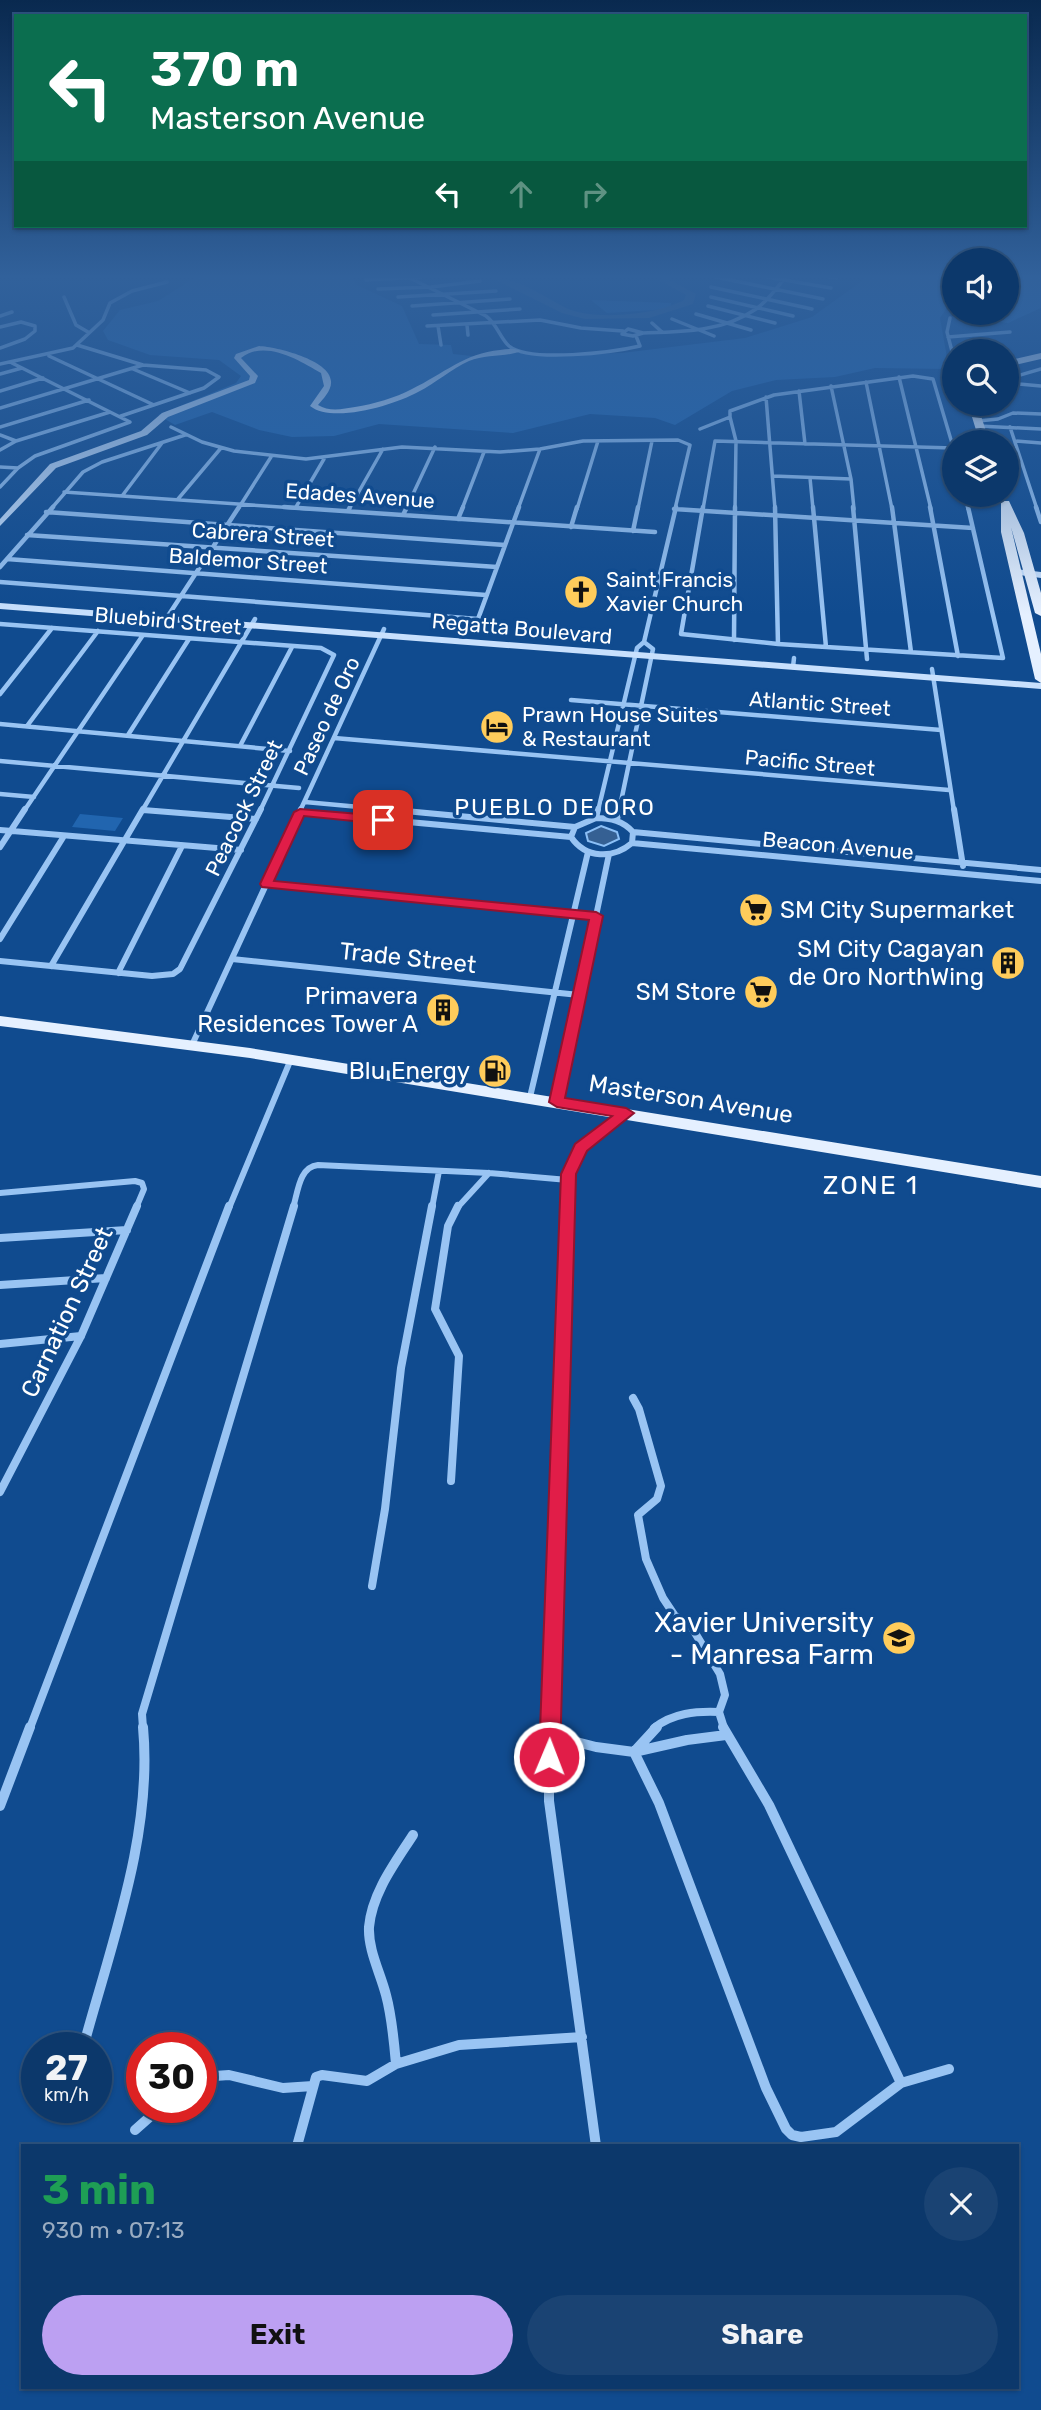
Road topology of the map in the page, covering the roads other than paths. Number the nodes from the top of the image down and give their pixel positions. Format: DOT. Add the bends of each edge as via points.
graph roads {
  1 [pos="62,389"];
  2 [pos="65,389"];
  3 [pos="122,389"];
  4 [pos="182,389"];
  5 [pos="199,389"];
  6 [pos="230,389"];
  7 [pos="327,389"];
  8 [pos="417,389"];
  9 [pos="809,389"];
  10 [pos="832,389"];
  11 [pos="868,389"];
  12 [pos="902,389"];
  13 [pos="936,389"];
  14 [pos="799,391"];
  15 [pos="190,393"];
  16 [pos="766,397"];
  17 [pos="90,400"];
  18 [pos="154,405"];
  19 [pos="0,408"];
  20 [pos="110,412"];
  21 [pos="1041,414"];
  22 [pos="120,416"];
  23 [pos="976,416"];
  24 [pos="730,417"];
  25 [pos="979,423"];
  26 [pos="0,427"];
  27 [pos="171,427"];
  28 [pos="1010,427"];
  29 [pos="700,429"];
  30 [pos="1041,429"];
  31 [pos="948,430"];
  32 [pos="981,430"];
  33 [pos="1011,430"];
  34 [pos="0,435"];
  35 [pos="185,435"];
  36 [pos="16,441"];
  37 [pos="598,441"];
  38 [pos="652,441"];
  39 [pos="736,441"];
  40 [pos="1019,441"];
  41 [pos="162,443"];
  42 [pos="769,443"];
  43 [pos="1041,443"];
  44 [pos="805,444"];
  45 [pos="844,445"];
  46 [pos="880,446"];
  47 [pos="435,447"];
  48 [pos="917,447"];
  49 [pos="221,448"];
  50 [pos="942,448"];
  51 [pos="383,449"];
  52 [pos="540,449"];
  53 [pos="0,450"];
  54 [pos="484,452"];
  55 [pos="1019,455"];
  56 [pos="271,457"];
  57 [pos="324,458"];
  58 [pos="0,467"];
  59 [pos="18,468"];
  60 [pos="773,476"];
  61 [pos="810,478"];
  62 [pos="851,479"];
  63 [pos="0,487"];
  64 [pos="1030,487"];
  65 [pos="1041,488"];
  66 [pos="64,492"];
  67 [pos="122,496"];
  68 [pos="178,499"];
  69 [pos="241,504"];
  70 [pos="968,507"];
  71 [pos="1004,507"];
  72 [pos="1008,507"];
  73 [pos="296,508"];
  74 [pos="674,509"];
  75 [pos="348,511"];
  76 [pos="705,511"];
  77 [pos="46,512"];
  78 [pos="734,514"];
  79 [pos="403,515"];
  80 [pos="776,516"];
  81 [pos="815,518"];
  82 [pos="458,519"];
  83 [pos="856,521"];
  84 [pos="513,522"];
  85 [pos="1041,522"];
  86 [pos="895,523"];
  87 [pos="0,524"];
  88 [pos="227,525"];
  89 [pos="935,526"];
  90 [pos="571,527"];
  91 [pos="973,528"];
  92 [pos="633,531"];
  93 [pos="655,532"];
  94 [pos="27,535"];
  95 [pos="505,545"];
  96 [pos="213,547"];
  97 [pos="7,559"];
  98 [pos="0,567"];
  99 [pos="496,567"];
  100 [pos="1015,572"];
  101 [pos="196,573"];
  102 [pos="1036,574"];
  103 [pos="0,582"];
  104 [pos="486,595"];
  105 [pos="181,596"];
  106 [pos="0,600"];
  107 [pos="0,606"];
  108 [pos="1041,613"];
  109 [pos="168,615"];
  110 [pos="253,622"];
  111 [pos="1,625"];
  112 [pos="52,628"];
  113 [pos="98,631"];
  114 [pos="383,632"];
  115 [pos="143,635"];
  116 [pos="189,639"];
  117 [pos="734,640"];
  118 [pos="241,643"];
  119 [pos="778,645"];
  120 [pos="292,647"];
  121 [pos="826,647"];
  122 [pos="639,648"];
  123 [pos="866,650"];
  124 [pos="332,652"];
  125 [pos="911,652"];
  126 [pos="652,653"];
  127 [pos="958,656"];
  128 [pos="867,659"];
  129 [pos="932,674"];
  130 [pos="1041,678"];
  131 [pos="1041,686"];
  132 [pos="0,694"];
  133 [pos="571,700"];
  134 [pos="624,705"];
  135 [pos="641,706"];
  136 [pos="0,724"];
  137 [pos="27,726"];
  138 [pos="941,730"];
  139 [pos="79,731"];
  140 [pos="128,735"];
  141 [pos="334,738"];
  142 [pos="182,740"];
  143 [pos="240,746"];
  144 [pos="290,751"];
  145 [pos="0,761"];
  146 [pos="610,762"];
  147 [pos="629,764"];
  148 [pos="54,765"];
  149 [pos="162,776"];
  150 [pos="273,786"];
  151 [pos="299,788"];
  152 [pos="949,790"];
  153 [pos="0,794"];
  154 [pos="34,797"];
  155 [pos="304,802"];
  156 [pos="144,810"];
  157 [pos="300,812"];
  158 [pos="596,818"];
  159 [pos="256,820"];
  160 [pos="617,820"];
  161 [pos="575,827"];
  162 [pos="0,830"];
  163 [pos="10,831"];
  164 [pos="633,832"];
  165 [pos="64,836"];
  166 [pos="571,837"];
  167 [pos="124,842"];
  168 [pos="632,843"];
  169 [pos="182,846"];
  170 [pos="0,847"];
  171 [pos="241,850"];
  172 [pos="588,852"];
  173 [pos="610,854"];
  174 [pos="962,863"];
  175 [pos="1041,870"];
  176 [pos="964,874"];
  177 [pos="1041,881"];
  178 [pos="266,884"];
  179 [pos="573,914"];
  180 [pos="596,916"];
  181 [pos="0,939"];
  182 [pos="232,958"];
  183 [pos="0,961"];
  184 [pos="51,966"];
  185 [pos="118,973"];
  186 [pos="555,993"];
  187 [pos="579,995"];
  188 [pos="0,1021"];
  189 [pos="192,1045"];
  190 [pos="290,1059"];
  191 [pos="530,1097"];
  192 [pos="557,1102"];
  193 [pos="626,1113"];
  194 [pos="439,1171"];
  195 [pos="489,1173"];
  196 [pos="568,1180"];
  197 [pos="1041,1182"];
  198 [pos="0,1193"];
  199 [pos="127,1230"];
  200 [pos="0,1238"];
  201 [pos="106,1278"];
  202 [pos="0,1285"];
  203 [pos="81,1336"];
  204 [pos="2,1344"];
  205 [pos="0,1352"];
  206 [pos="633,1398"];
  207 [pos="451,1481"];
  208 [pos="0,1492"];
  209 [pos="372,1586"];
  210 [pos="719,1712"];
  211 [pos="549,1735"];
  212 [pos="726,1735"];
  213 [pos="634,1752"];
  214 [pos="0,1806"];
  215 [pos="413,1835"];
  216 [pos="87,2032"];
  217 [pos="582,2037"];
  218 [pos="397,2064"];
  219 [pos="949,2069"];
  220 [pos="217,2073"];
  221 [pos="901,2083"];
  222 [pos="313,2086"];
  223 [pos="143,2123"];
  224 [pos="135,2130"];
  225 [pos="297,2144"];
  226 [pos="596,2144"];
  1 -- 19 [label="street"];
  2 -- 17 [label="street"];
  3 -- 18 [label="street"];
  4 -- 15 [label="street"];
  5 -- 15 [label="street"];
  6 -- 87 [label="street" via="165,415 144,433 53,466"];
  7 -- 8 [label="street" via="314,406 320,411 359,408"];
  9 -- 14 [label="street"];
  10 -- 45 [label="street"];
  11 -- 46 [label="street"];
  12 -- 48 [label="street"];
  13 -- 31 [label="street"];
  14 -- 16 [label="street"];
  14 -- 44 [label="street"];
  15 -- 18 [label="street"];
  16 -- 24 [label="street" via="737,407"];
  16 -- 42 [label="street"];
  17 -- 20 [label="street"];
  17 -- 26 [label="street"];
  18 -- 22 [label="street"];
  20 -- 22 [label="street"];
  20 -- 36 [label="street"];
  21 -- 25 [label="street" via="1013,413"];
  22 -- 59 [label="street" via="128,425 53,449"];
  23 -- 25 [label="main road"];
  24 -- 29 [label="street"];
  24 -- 39 [label="street"];
  25 -- 28 [label="street"];
  25 -- 32 [label="main road"];
  27 -- 35 [label="street"];
  28 -- 30 [label="street"];
  28 -- 33 [label="street"];
  34 -- 36 [label="street"];
  35 -- 41 [label="street"];
  35 -- 49 [label="street"];
  36 -- 53 [label="street"];
  37 -- 38 [label="street"];
  37 -- 52 [label="street"];
  37 -- 90 [label="street"];
  38 -- 74 [label="street" via="690,444"];
  38 -- 92 [label="street"];
  39 -- 42 [label="street"];
  39 -- 76 [label="street" via="715,441"];
  39 -- 78 [label="street"];
  40 -- 43 [label="street"];
  41 -- 66 [label="street" via="94,466"];
  41 -- 67 [label="street"];
  42 -- 44 [label="street"];
  42 -- 60 [label="street"];
  44 -- 45 [label="street"];
  45 -- 46 [label="street"];
  45 -- 62 [label="street"];
  46 -- 48 [label="street"];
  46 -- 86 [label="street"];
  47 -- 51 [label="street"];
  47 -- 54 [label="street"];
  47 -- 79 [label="street"];
  48 -- 50 [label="street"];
  48 -- 89 [label="street"];
  49 -- 56 [label="street"];
  49 -- 68 [label="street"];
  51 -- 57 [label="street"];
  51 -- 75 [label="street"];
  52 -- 54 [label="street"];
  52 -- 84 [label="street"];
  54 -- 82 [label="street"];
  55 -- 64 [label="street"];
  56 -- 57 [label="street"];
  56 -- 69 [label="street"];
  57 -- 73 [label="street"];
  58 -- 59 [label="street"];
  59 -- 63 [label="street"];
  60 -- 61 [label="street"];
  60 -- 80 [label="street"];
  61 -- 62 [label="street"];
  61 -- 81 [label="street"];
  62 -- 83 [label="street"];
  64 -- 65 [label="street"];
  64 -- 85 [label="street"];
  66 -- 67 [label="street, Edades Avenue"];
  66 -- 77 [label="street"];
  67 -- 68 [label="street, Edades Avenue"];
  68 -- 69 [label="street, Edades Avenue"];
  69 -- 73 [label="street, Edades Avenue"];
  69 -- 88 [label="street"];
  70 -- 91 [label="street"];
  71 -- 100 [label="main road"];
  72 -- 102 [label="main road"];
  73 -- 75 [label="street, Edades Avenue"];
  74 -- 76 [label="street"];
  74 -- 122 [label="street"];
  75 -- 79 [label="street, Edades Avenue"];
  76 -- 78 [label="street"];
  76 -- 117 [label="street" via="681,634"];
  77 -- 88 [label="street"];
  77 -- 94 [label="street"];
  78 -- 80 [label="street"];
  78 -- 117 [label="street"];
  79 -- 82 [label="street, Edades Avenue"];
  80 -- 81 [label="street"];
  80 -- 119 [label="street"];
  81 -- 83 [label="street"];
  81 -- 121 [label="street"];
  82 -- 84 [label="street, Edades Avenue"];
  83 -- 86 [label="street"];
  83 -- 123 [label="street"];
  84 -- 90 [label="street, Edades Avenue"];
  84 -- 95 [label="street"];
  86 -- 89 [label="street"];
  86 -- 125 [label="street"];
  88 -- 95 [label="street"];
  88 -- 96 [label="street"];
  89 -- 91 [label="street"];
  89 -- 127 [label="street"];
  90 -- 92 [label="street, Edades Avenue"];
  91 -- 127 [label="street" via="1004,654 1000,659"];
  92 -- 93 [label="street, Edades Avenue"];
  94 -- 96 [label="street, Cabrera Street"];
  94 -- 97 [label="street"];
  95 -- 99 [label="street"];
  96 -- 99 [label="street, Cabrera Street"];
  96 -- 101 [label="street"];
  97 -- 98 [label="street"];
  97 -- 101 [label="street, Baldemor Street"];
  99 -- 104 [label="street"];
  100 -- 102 [label="street"];
  100 -- 130 [label="main road"];
  101 -- 104 [label="street, Baldemor Street"];
  101 -- 105 [label="street"];
  102 -- 108 [label="main road"];
  103 -- 105 [label="street"];
  104 -- 105 [label="street" via="478,618"];
  105 -- 109 [label="street"];
  106 -- 109 [label="street, Regatta Boulevard"];
  107 -- 109 [label="street, Regatta Boulevard"];
  109 -- 110 [label="street, Regatta Boulevard"];
  110 -- 114 [label="street, Regatta Boulevard"];
  110 -- 118 [label="street"];
  111 -- 112 [label="street, Bluebird Street"];
  112 -- 113 [label="street, Bluebird Street"];
  112 -- 132 [label="street"];
  113 -- 115 [label="street, Bluebird Street"];
  113 -- 137 [label="street"];
  114 -- 122 [label="street, Regatta Boulevard"];
  114 -- 141 [label="street, Paseo de Oro"];
  115 -- 116 [label="street, Bluebird Street"];
  115 -- 139 [label="street"];
  116 -- 118 [label="street, Bluebird Street"];
  116 -- 140 [label="street"];
  117 -- 119 [label="street"];
  118 -- 120 [label="street, Bluebird Street"];
  118 -- 142 [label="street"];
  119 -- 121 [label="street"];
  120 -- 124 [label="street, Bluebird Street"];
  120 -- 143 [label="street"];
  121 -- 123 [label="street"];
  122 -- 126 [label="street, Regatta Boulevard"];
  122 -- 126 [label="street"];
  122 -- 134 [label="street"];
  123 -- 125 [label="street"];
  123 -- 128 [label="street"];
  124 -- 144 [label="street, Peacock Street" via="334,658"];
  125 -- 127 [label="street"];
  126 -- 129 [label="street, Regatta Boulevard"];
  126 -- 135 [label="street"];
  129 -- 130 [label="street, Regatta Boulevard"];
  129 -- 131 [label="street, Regatta Boulevard"];
  129 -- 138 [label="street"];
  133 -- 134 [label="street, Atlantic Street"];
  134 -- 135 [label="street, Atlantic Street"];
  134 -- 146 [label="street"];
  135 -- 138 [label="street, Atlantic Street"];
  135 -- 147 [label="street"];
  136 -- 137 [label="street"];
  137 -- 139 [label="street"];
  138 -- 152 [label="street"];
  139 -- 140 [label="street"];
  139 -- 148 [label="street"];
  140 -- 142 [label="street"];
  141 -- 146 [label="street, Pacific Street"];
  141 -- 155 [label="street, Paseo de Oro"];
  142 -- 143 [label="street"];
  142 -- 149 [label="street"];
  143 -- 144 [label="street"];
  144 -- 150 [label="street, Peacock Street"];
  145 -- 148 [label="street"];
  146 -- 147 [label="street, Pacific Street"];
  146 -- 158 [label="street"];
  147 -- 152 [label="street, Pacific Street"];
  147 -- 160 [label="street"];
  148 -- 149 [label="street"];
  148 -- 154 [label="street"];
  149 -- 150 [label="street"];
  149 -- 156 [label="street"];
  150 -- 151 [label="street"];
  150 -- 159 [label="street, Peacock Street"];
  152 -- 174 [label="street"];
  153 -- 154 [label="street"];
  154 -- 163 [label="street"];
  155 -- 157 [label="street, Paseo de Oro"];
  155 -- 161 [label="street"];
  156 -- 159 [label="street"];
  156 -- 167 [label="street"];
  157 -- 166 [label="street"];
  157 -- 178 [label="street, Paseo de Oro"];
  158 -- 160 [label="street"];
  158 -- 161 [label="street"];
  159 -- 171 [label="street, Peacock Street"];
  160 -- 164 [label="street"];
  161 -- 166 [label="street"];
  162 -- 163 [label="street"];
  163 -- 165 [label="street"];
  163 -- 170 [label="street"];
  164 -- 168 [label="street"];
  164 -- 174 [label="street, Beacon Avenue"];
  165 -- 167 [label="street"];
  165 -- 181 [label="street"];
  166 -- 172 [label="street"];
  167 -- 169 [label="street"];
  167 -- 184 [label="street"];
  168 -- 173 [label="street"];
  168 -- 176 [label="street, Beacon Avenue"];
  169 -- 171 [label="street"];
  169 -- 185 [label="street"];
  171 -- 185 [label="street, Peacock Street" via="184,963 173,974"];
  172 -- 173 [label="street"];
  172 -- 179 [label="street"];
  173 -- 180 [label="street"];
  174 -- 175 [label="street, Beacon Avenue"];
  174 -- 176 [label="street"];
  176 -- 177 [label="street, Beacon Avenue"];
  178 -- 179 [label="street"];
  178 -- 182 [label="street, Paseo de Oro"];
  179 -- 180 [label="street"];
  179 -- 186 [label="street"];
  180 -- 187 [label="street"];
  182 -- 186 [label="street, Trade Street"];
  182 -- 189 [label="street, Paseo de Oro"];
  183 -- 184 [label="street"];
  184 -- 185 [label="street"];
  186 -- 187 [label="street, Trade Street"];
  186 -- 191 [label="street"];
  187 -- 192 [label="street"];
  188 -- 189 [label="main road, Masterson Avenue"];
  189 -- 190 [label="main road, Masterson Avenue"];
  190 -- 191 [label="main road, Masterson Avenue"];
  190 -- 214 [label="street" via="248,1157"];
  191 -- 192 [label="main road, Masterson Avenue"];
  192 -- 193 [label="main road, Masterson Avenue"];
  193 -- 196 [label="street" via="581,1148"];
  193 -- 197 [label="main road, Masterson Avenue"];
  194 -- 195 [label="street"];
  194 -- 209 [label="street" via="401,1368"];
  194 -- 216 [label="street" via="318,1165 304,1171 142,1714 146,1757 138,1843"];
  195 -- 196 [label="street"];
  195 -- 207 [label="street" via="453,1212 435,1309 459,1356"];
  196 -- 211 [label="street"];
  198 -- 199 [label="street, Carnation Street" via="142,1183 144,1189"];
  199 -- 200 [label="street"];
  199 -- 201 [label="street, Carnation Street"];
  201 -- 202 [label="street"];
  201 -- 203 [label="street, Carnation Street"];
  203 -- 204 [label="street"];
  203 -- 208 [label="street, Carnation Street"];
  204 -- 205 [label="street"];
  206 -- 210 [label="street" via="660,1483 657,1499 638,1515 644,1551 667,1605 689,1623 720,1674 725,1695"];
  210 -- 212 [label="street"];
  210 -- 213 [label="street" via="696,1710 676,1716 647,1734"];
  211 -- 213 [label="street"];
  211 -- 217 [label="street" via="549,1801"];
  212 -- 213 [label="street"];
  212 -- 221 [label="street" via="769,1805"];
  213 -- 221 [label="street" via="659,1803 766,2088 786,2129 801,2137 836,2132"];
  215 -- 218 [label="street" via="371,1914 369,1931 386,1993"];
  217 -- 218 [label="street" via="459,2045"];
  217 -- 226 [label="street"];
  218 -- 222 [label="street" via="367,2081 322,2075"];
  219 -- 221 [label="street"];
  220 -- 222 [label="street" via="232,2073 273,2087"];
  222 -- 225 [label="street"];
  223 -- 224 [label="street"];
}
